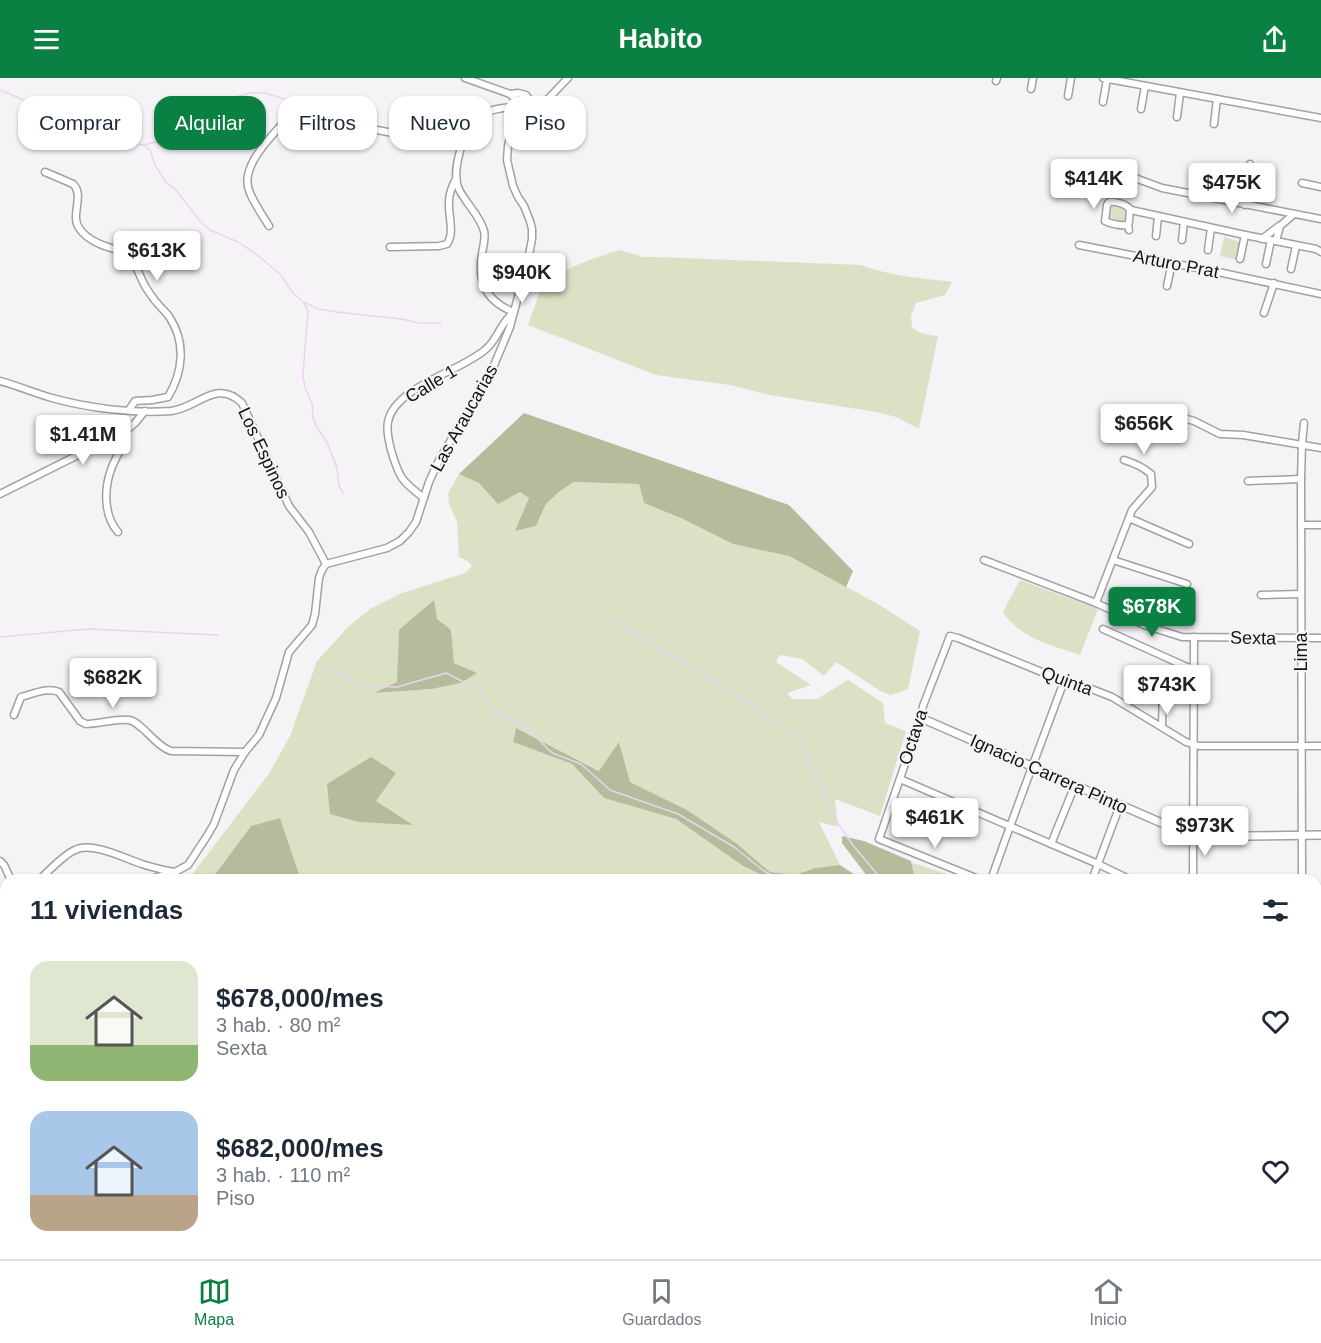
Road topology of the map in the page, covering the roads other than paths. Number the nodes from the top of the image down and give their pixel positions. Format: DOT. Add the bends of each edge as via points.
graph roads {
  1 [pos="465,78"];
  2 [pos="568,78"];
  3 [pos="1033,78"];
  4 [pos="1071,78"];
  5 [pos="1105,78"];
  6 [pos="1145,86"];
  7 [pos="1031,89"];
  8 [pos="1180,93"];
  9 [pos="512,96"];
  10 [pos="551,96"];
  11 [pos="1068,96"];
  12 [pos="1217,99"];
  13 [pos="1103,102"];
  14 [pos="1141,110"];
  15 [pos="1177,117"];
  16 [pos="1321,118"];
  17 [pos="1214,124"];
  18 [pos="389,132"];
  19 [pos="461,150"];
  20 [pos="508,150"];
  21 [pos="1250,164"];
  22 [pos="1100,165"];
  23 [pos="45,172"];
  24 [pos="456,179"];
  25 [pos="1302,183"];
  26 [pos="1321,187"];
  27 [pos="1245,205"];
  28 [pos="1131,210"];
  29 [pos="1294,214"];
  30 [pos="1158,217"];
  31 [pos="1321,219"];
  32 [pos="1185,222"];
  33 [pos="269,226"];
  34 [pos="1280,226"];
  35 [pos="1211,228"];
  36 [pos="1245,235"];
  37 [pos="1156,236"];
  38 [pos="1262,239"];
  39 [pos="1182,240"];
  40 [pos="1273,241"];
  41 [pos="1079,245"];
  42 [pos="1296,246"];
  43 [pos="390,247"];
  44 [pos="1208,250"];
  45 [pos="1321,252"];
  46 [pos="1240,259"];
  47 [pos="1172,262"];
  48 [pos="1266,264"];
  49 [pos="1291,269"];
  50 [pos="1274,284"];
  51 [pos="1167,286"];
  52 [pos="1321,294"];
  53 [pos="514,312"];
  54 [pos="1264,313"];
  55 [pos="0,381"];
  56 [pos="129,410"];
  57 [pos="145,411"];
  58 [pos="1148,414"];
  59 [pos="1304,423"];
  60 [pos="126,431"];
  61 [pos="1302,444"];
  62 [pos="1321,448"];
  63 [pos="1124,460"];
  64 [pos="1301,479"];
  65 [pos="1248,481"];
  66 [pos="0,494"];
  67 [pos="424,498"];
  68 [pos="1129,518"];
  69 [pos="1301,525"];
  70 [pos="1321,525"];
  71 [pos="118,532"];
  72 [pos="1189,544"];
  73 [pos="984,560"];
  74 [pos="1113,560"];
  75 [pos="326,564"];
  76 [pos="1187,584"];
  77 [pos="1301,594"];
  78 [pos="1261,595"];
  79 [pos="1096,603"];
  80 [pos="1103,629"];
  81 [pos="950,636"];
  82 [pos="1194,637"];
  83 [pos="1321,638"];
  84 [pos="1301,639"];
  85 [pos="1194,669"];
  86 [pos="1064,681"];
  87 [pos="1153,684"];
  88 [pos="14,715"];
  89 [pos="921,717"];
  90 [pos="1162,727"];
  91 [pos="1193,745"];
  92 [pos="1302,745"];
  93 [pos="1321,746"];
  94 [pos="245,752"];
  95 [pos="1032,767"];
  96 [pos="900,779"];
  97 [pos="1074,785"];
  98 [pos="1120,805"];
  99 [pos="1009,827"];
  100 [pos="1193,835"];
  101 [pos="1302,835"];
  102 [pos="1321,835"];
  103 [pos="1051,844"];
  104 [pos="0,861"];
  105 [pos="1098,864"];
  106 [pos="175,872"];
  107 [pos="8,874"];
  108 [pos="46,874"];
  109 [pos="168,874"];
  110 [pos="966,874"];
  111 [pos="993,874"];
  112 [pos="1094,874"];
  113 [pos="1119,874"];
  114 [pos="1193,874"];
  115 [pos="1302,874"];
  1 -- 9 [label="street"];
  2 -- 10 [label="street, Las Araucarias"];
  3 -- 7 [label="street"];
  4 -- 11 [label="street"];
  5 -- 6 [label="street"];
  5 -- 13 [label="street"];
  6 -- 8 [label="street"];
  6 -- 14 [label="street"];
  8 -- 12 [label="street"];
  8 -- 15 [label="street"];
  12 -- 16 [label="street"];
  12 -- 17 [label="street"];
  18 -- 33 [label="street" via="296,118 285,121 259,152 247,180 249,192"];
  19 -- 24 [label="street"];
  20 -- 53 [label="street, Las Araucarias" via="513,186 532,229"];
  21 -- 27 [label="street"];
  22 -- 27 [label="street" via="1162,188"];
  23 -- 56 [label="street" via="73,184 78,194 78,228 96,243 127,254 174,326 182,353 174,386 168,397 135,401"];
  24 -- 43 [label="street" via="449,199 447,244"];
  24 -- 53 [label="street" via="484,231 482,281 492,300"];
  25 -- 26 [label="street"];
  27 -- 29 [label="street"];
  28 -- 28 [label="street" via="1128,227 1105,221 1110,201"];
  28 -- 30 [label="street"];
  29 -- 31 [label="street"];
  29 -- 34 [label="street"];
  30 -- 32 [label="street"];
  30 -- 37 [label="street"];
  32 -- 35 [label="street"];
  32 -- 39 [label="street"];
  34 -- 38 [label="street"];
  34 -- 40 [label="street"];
  35 -- 36 [label="street"];
  35 -- 44 [label="street"];
  36 -- 38 [label="street"];
  36 -- 46 [label="street"];
  38 -- 40 [label="street"];
  40 -- 42 [label="street"];
  40 -- 48 [label="street"];
  41 -- 47 [label="street, Arturo Prat"];
  42 -- 45 [label="street"];
  42 -- 49 [label="street"];
  47 -- 50 [label="street, Arturo Prat"];
  47 -- 51 [label="street"];
  50 -- 52 [label="street, Arturo Prat"];
  50 -- 54 [label="street"];
  53 -- 67 [label="street, Las Araucarias" via="490,375 439,460"];
  53 -- 67 [label="street, Calle 1" via="488,348 416,389 390,414 389,441 397,472"];
  55 -- 56 [label="street, Los Espinos" via="54,399"];
  56 -- 57 [label="street, Los Espinos"];
  57 -- 60 [label="street"];
  57 -- 75 [label="street, Los Espinos" via="184,408 221,392 235,396 242,403 289,506"];
  58 -- 61 [label="street" via="1169,414 1220,434"];
  59 -- 61 [label="street, Lima"];
  60 -- 66 [label="street"];
  60 -- 71 [label="street" via="107,486 109,519"];
  61 -- 62 [label="street"];
  61 -- 64 [label="street, Lima"];
  63 -- 68 [label="street" via="1146,469 1152,481 1151,490 1136,504"];
  64 -- 65 [label="street"];
  64 -- 69 [label="street, Lima"];
  67 -- 75 [label="street, Las Araucarias" via="416,522 400,541"];
  68 -- 72 [label="street"];
  68 -- 74 [label="street"];
  69 -- 70 [label="street"];
  69 -- 77 [label="street, Lima"];
  73 -- 79 [label="street, Sexta"];
  74 -- 76 [label="street"];
  74 -- 79 [label="street"];
  75 -- 94 [label="street" via="319,578 312,625 289,652 276,698 259,735"];
  77 -- 78 [label="street"];
  77 -- 84 [label="street, Lima"];
  79 -- 82 [label="street, Sexta" via="1144,625"];
  80 -- 85 [label="street"];
  81 -- 86 [label="street, Quinta"];
  81 -- 89 [label="street, Octava"];
  82 -- 84 [label="street, Sexta"];
  82 -- 85 [label="street"];
  83 -- 84 [label="street, Sexta"];
  84 -- 92 [label="street, Lima"];
  85 -- 91 [label="street"];
  86 -- 90 [label="street, Quinta" via="1112,697"];
  86 -- 95 [label="street"];
  87 -- 90 [label="street" via="1162,688"];
  88 -- 94 [label="street" via="21,697 54,690 86,724 129,720 171,751"];
  89 -- 95 [label="street, Ignacio Carrera Pinto"];
  89 -- 96 [label="street, Octava"];
  90 -- 91 [label="street, Quinta"];
  91 -- 92 [label="street, Quinta"];
  91 -- 100 [label="street"];
  92 -- 93 [label="street, Quinta"];
  92 -- 101 [label="street, Lima"];
  94 -- 106 [label="street" via="214,824 188,865"];
  95 -- 97 [label="street, Ignacio Carrera Pinto"];
  95 -- 99 [label="street"];
  96 -- 99 [label="street"];
  96 -- 110 [label="street, Octava" via="879,839"];
  97 -- 98 [label="street, Ignacio Carrera Pinto"];
  97 -- 103 [label="street"];
  98 -- 100 [label="street, Ignacio Carrera Pinto"];
  98 -- 105 [label="street"];
  99 -- 103 [label="street"];
  99 -- 111 [label="street"];
  100 -- 101 [label="street, Ignacio Carrera Pinto"];
  100 -- 114 [label="street"];
  101 -- 102 [label="street, Ignacio Carrera Pinto"];
  101 -- 115 [label="street, Lima"];
  103 -- 105 [label="street"];
  104 -- 107 [label="street"];
  105 -- 112 [label="street"];
  105 -- 113 [label="street"];
  106 -- 108 [label="street" via="83,847"];
  106 -- 109 [label="street"];
}
